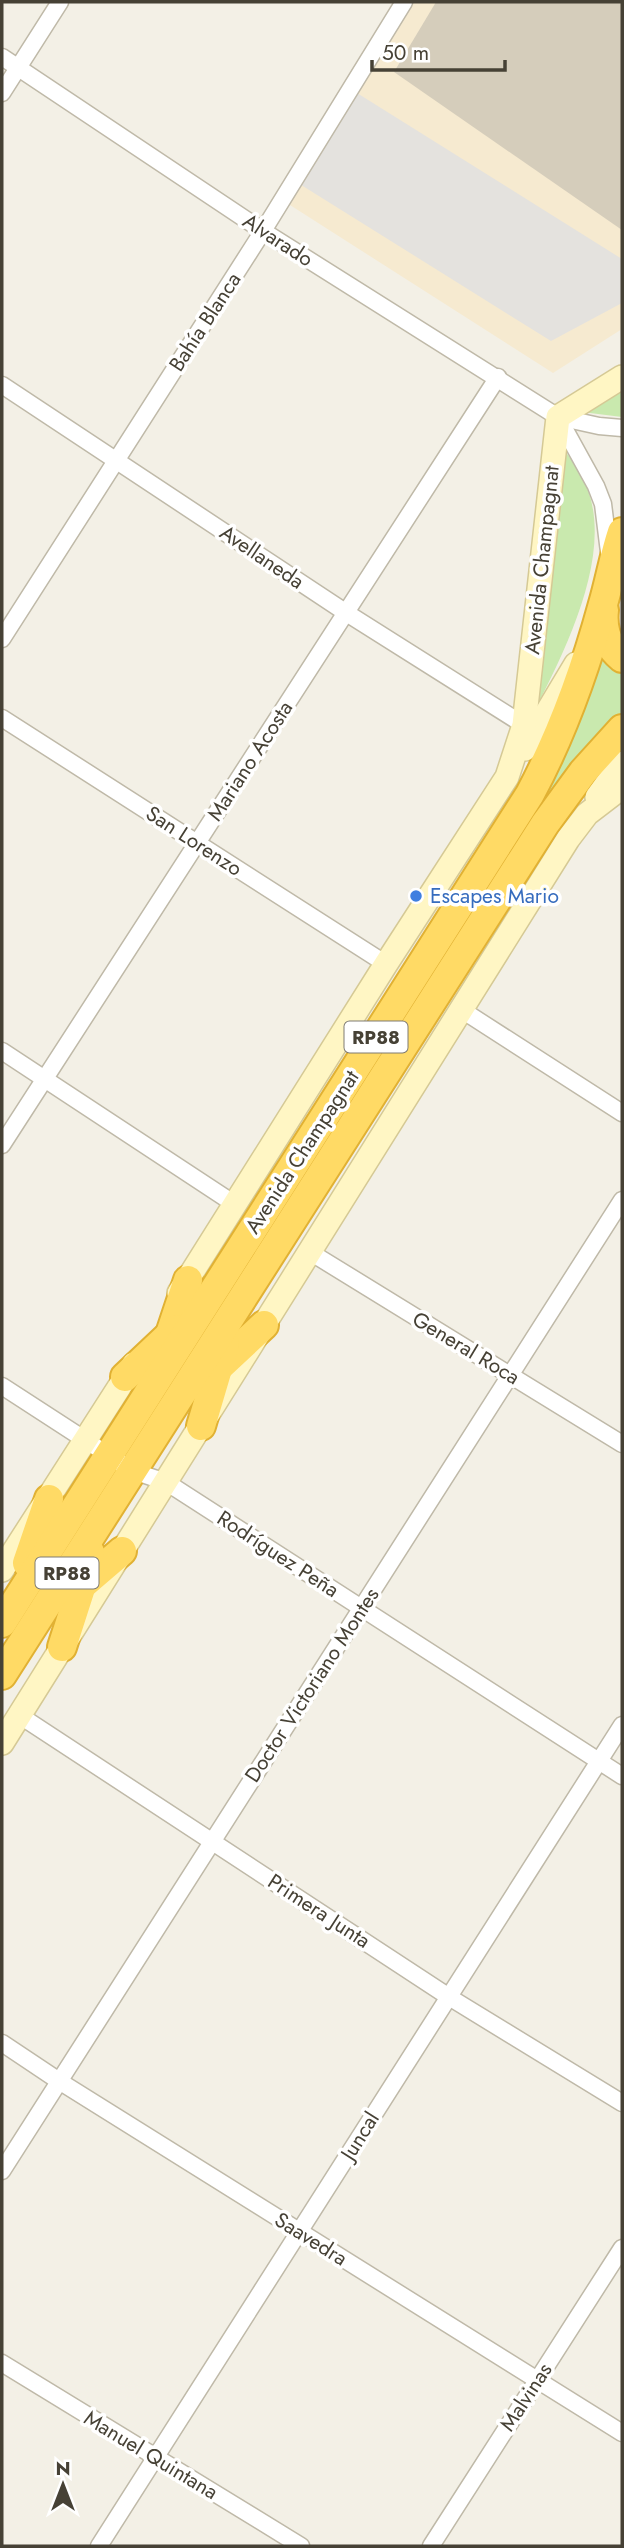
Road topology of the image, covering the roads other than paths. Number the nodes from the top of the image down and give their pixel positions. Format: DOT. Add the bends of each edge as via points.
graph roads {
  1 [pos="60,2"];
  2 [pos="404,2"];
  3 [pos="2,57"];
  4 [pos="18,67"];
  5 [pos="2,93"];
  6 [pos="263,231"];
  7 [pos="498,377"];
  8 [pos="622,377"];
  9 [pos="2,385"];
  10 [pos="558,417"];
  11 [pos="622,428"];
  12 [pos="116,460"];
  13 [pos="622,532"];
  14 [pos="606,593"];
  15 [pos="345,612"];
  16 [pos="595,631"];
  17 [pos="2,639"];
  18 [pos="622,658"];
  19 [pos="2,718"];
  20 [pos="524,724"];
  21 [pos="622,729"];
  22 [pos="622,763"];
  23 [pos="507,777"];
  24 [pos="622,787"];
  25 [pos="577,826"];
  26 [pos="197,843"];
  27 [pos="386,964"];
  28 [pos="462,1010"];
  29 [pos="2,1051"];
  30 [pos="44,1079"];
  31 [pos="622,1113"];
  32 [pos="2,1144"];
  33 [pos="622,1200"];
  34 [pos="236,1205"];
  35 [pos="310,1252"];
  36 [pos="188,1280"];
  37 [pos="213,1293"];
  38 [pos="236,1308"];
  39 [pos="264,1325"];
  40 [pos="170,1334"];
  41 [pos="218,1368"];
  42 [pos="511,1374"];
  43 [pos="137,1384"];
  44 [pos="2,1386"];
  45 [pos="174,1407"];
  46 [pos="201,1426"];
  47 [pos="622,1444"];
  48 [pos="97,1448"];
  49 [pos="132,1471"];
  50 [pos="166,1482"];
  51 [pos="60,1508"];
  52 [pos="95,1531"];
  53 [pos="122,1550"];
  54 [pos="15,1566"];
  55 [pos="2,1584"];
  56 [pos="82,1585"];
  57 [pos="362,1608"];
  58 [pos="5,1617"];
  59 [pos="34,1624"];
  60 [pos="62,1647"];
  61 [pos="2,1675"];
  62 [pos="19,1715"];
  63 [pos="622,1725"];
  64 [pos="2,1743"];
  65 [pos="600,1761"];
  66 [pos="622,1776"];
  67 [pos="212,1841"];
  68 [pos="449,1997"];
  69 [pos="2,2043"];
  70 [pos="59,2081"];
  71 [pos="622,2103"];
  72 [pos="2,2171"];
  73 [pos="299,2232"];
  74 [pos="622,2248"];
  75 [pos="2,2364"];
  76 [pos="537,2380"];
  77 [pos="622,2433"];
  78 [pos="155,2457"];
  79 [pos="99,2546"];
  80 [pos="301,2546"];
  81 [pos="431,2546"];
  1 -- 4 [label="street"];
  2 -- 6 [label="street, Bahía Blanca"];
  3 -- 4 [label="street, Alvarado"];
  4 -- 5 [label="street"];
  4 -- 6 [label="street, Alvarado"];
  6 -- 7 [label="street, Alvarado"];
  6 -- 12 [label="street, Bahía Blanca"];
  7 -- 10 [label="street, Alvarado"];
  7 -- 15 [label="street, Mariano Acosta"];
  8 -- 10 [label="street"];
  9 -- 12 [label="street, Avellaneda"];
  10 -- 11 [label="street, Alvarado"];
  10 -- 14 [label="street, Alvarado" via="603,504 609,543"];
  10 -- 20 [label="street, Avenida Champagnat"];
  12 -- 15 [label="street, Avellaneda"];
  12 -- 17 [label="street, Bahía Blanca"];
  13 -- 14 [label="highway, Avenida Champagnat / RP88"];
  14 -- 16 [label="highway, Avenida Champagnat / RP88"];
  14 -- 18 [label="highway, RP88" via="605,633"];
  15 -- 20 [label="street, Avellaneda"];
  15 -- 26 [label="street, Mariano Acosta"];
  16 -- 23 [label="street, Avenida Champagnat"];
  16 -- 37 [label="highway, Avenida Champagnat / RP88" via="563,724 530,794"];
  19 -- 26 [label="street, San Lorenzo"];
  20 -- 23 [label="street, Avenida Champagnat"];
  21 -- 38 [label="highway, Avenida Champagnat / RP88" via="545,824"];
  22 -- 25 [label="street"];
  23 -- 27 [label="street, Avenida Champagnat"];
  24 -- 25 [label="street"];
  25 -- 28 [label="street"];
  26 -- 27 [label="street, San Lorenzo"];
  26 -- 30 [label="street, Mariano Acosta"];
  27 -- 34 [label="street, Avenida Champagnat"];
  28 -- 31 [label="street"];
  28 -- 35 [label="street"];
  29 -- 30 [label="street"];
  30 -- 32 [label="street, Mariano Acosta"];
  30 -- 34 [label="street"];
  33 -- 42 [label="street, Doctor Victoriano Montes"];
  34 -- 36 [label="street, Avenida Champagnat"];
  35 -- 39 [label="street"];
  35 -- 42 [label="street, General Roca"];
  36 -- 40 [label="highway"];
  36 -- 43 [label="street, Avenida Champagnat"];
  37 -- 40 [label="highway"];
  37 -- 43 [label="highway, Avenida Champagnat / RP88"];
  38 -- 41 [label="highway"];
  38 -- 45 [label="highway, Avenida Champagnat / RP88"];
  39 -- 41 [label="highway"];
  39 -- 46 [label="street"];
  40 -- 43 [label="highway"];
  41 -- 45 [label="highway"];
  41 -- 46 [label="highway"];
  42 -- 47 [label="street, General Roca"];
  42 -- 57 [label="street, Doctor Victoriano Montes"];
  43 -- 48 [label="highway, Avenida Champagnat / RP88"];
  44 -- 48 [label="street, Rodríguez Peña"];
  45 -- 49 [label="highway, Avenida Champagnat / RP88"];
  46 -- 50 [label="street"];
  48 -- 49 [label="street, Rodríguez Peña"];
  48 -- 51 [label="highway, Avenida Champagnat / RP88"];
  49 -- 50 [label="street, Rodríguez Peña"];
  49 -- 52 [label="highway, Avenida Champagnat / RP88"];
  50 -- 53 [label="street"];
  50 -- 57 [label="street, Rodríguez Peña"];
  51 -- 54 [label="highway"];
  51 -- 58 [label="highway, Avenida Champagnat / RP88"];
  52 -- 56 [label="highway"];
  52 -- 59 [label="highway, Avenida Champagnat / RP88"];
  53 -- 56 [label="highway"];
  53 -- 60 [label="street"];
  54 -- 55 [label="highway"];
  54 -- 58 [label="highway"];
  56 -- 59 [label="highway"];
  56 -- 60 [label="highway"];
  57 -- 65 [label="street, Rodríguez Peña"];
  57 -- 67 [label="street, Doctor Victoriano Montes"];
  59 -- 61 [label="highway, Avenida Champagnat / RP88"];
  60 -- 62 [label="street"];
  62 -- 64 [label="street"];
  62 -- 67 [label="street, Primera Junta"];
  63 -- 65 [label="street, Juncal"];
  65 -- 66 [label="street, Rodríguez Peña"];
  65 -- 68 [label="street, Juncal"];
  67 -- 68 [label="street, Primera Junta"];
  67 -- 70 [label="street, Doctor Victoriano Montes"];
  68 -- 71 [label="street, Primera Junta"];
  68 -- 73 [label="street, Juncal"];
  69 -- 70 [label="street, Saavedra"];
  70 -- 72 [label="street, Doctor Victoriano Montes"];
  70 -- 73 [label="street, Saavedra"];
  73 -- 76 [label="street, Saavedra"];
  73 -- 78 [label="street, Juncal"];
  74 -- 76 [label="street, Malvinas"];
  75 -- 78 [label="street, Manuel Quintana"];
  76 -- 77 [label="street, Saavedra"];
  76 -- 81 [label="street, Malvinas"];
  78 -- 79 [label="street, Juncal"];
  78 -- 80 [label="street, Manuel Quintana"];
}
